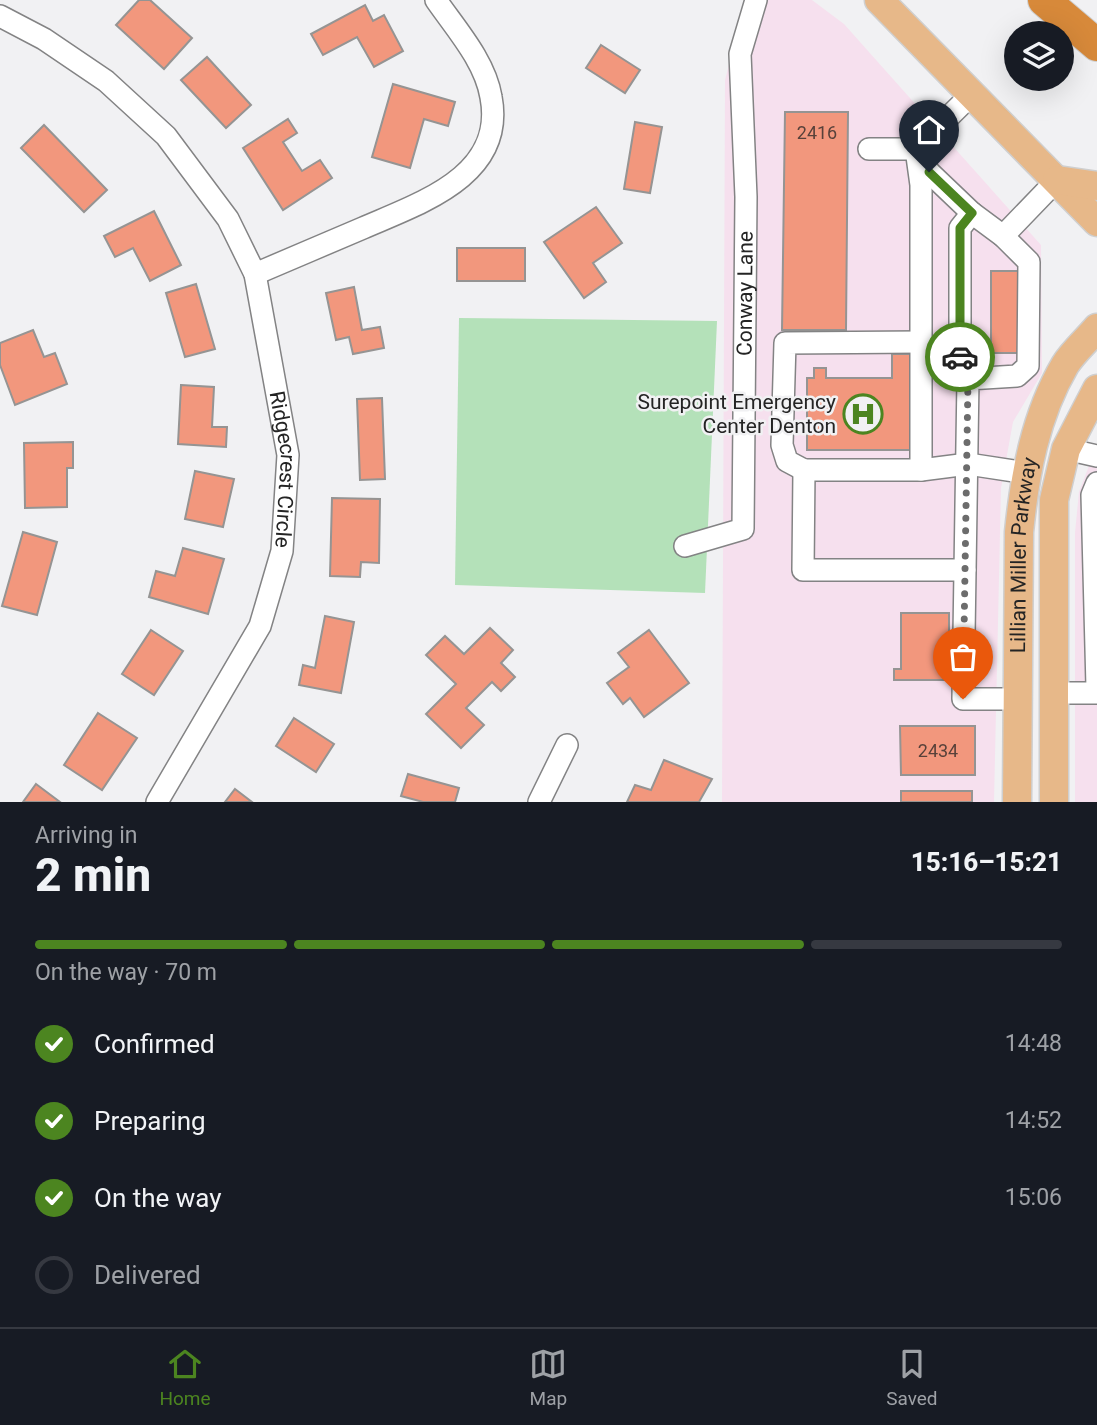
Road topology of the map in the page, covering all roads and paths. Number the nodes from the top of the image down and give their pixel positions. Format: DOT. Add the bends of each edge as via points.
graph roads {
  1 [pos="436,0"];
  2 [pos="756,0"];
  3 [pos="879,0"];
  4 [pos="1044,0"];
  5 [pos="0,16"];
  6 [pos="1097,45"];
  7 [pos="971,95"];
  8 [pos="869,149"];
  9 [pos="916,149"];
  10 [pos="1057,180"];
  11 [pos="1097,186"];
  12 [pos="972,213"];
  13 [pos="1097,222"];
  14 [pos="1003,236"];
  15 [pos="255,274"];
  16 [pos="1097,328"];
  17 [pos="922,342"];
  18 [pos="968,379"];
  19 [pos="1097,389"];
  20 [pos="1066,449"];
  21 [pos="1097,456"];
  22 [pos="968,464"];
  23 [pos="804,470"];
  24 [pos="921,470"];
  25 [pos="1027,473"];
  26 [pos="1097,483"];
  27 [pos="685,546"];
  28 [pos="965,570"];
  29 [pos="1097,687"];
  30 [pos="1053,693"];
  31 [pos="1097,693"];
  32 [pos="1018,699"];
  33 [pos="567,745"];
  34 [pos="157,802"];
  35 [pos="539,802"];
  36 [pos="1017,802"];
  37 [pos="1054,802"];
  1 -- 15 [label="street" via="475,55 491,94 494,116 488,142 477,161 442,194"];
  2 -- 27 [label="street, Conway Lane" via="740,54 746,197 743,530"];
  3 -- 7 [label="main road"];
  4 -- 6 [label="highway"];
  5 -- 15 [label="street, Ridgecrest Circle" via="106,81 166,136 228,219"];
  7 -- 9 [label="street"];
  7 -- 10 [label="main road"];
  8 -- 9 [label="street"];
  9 -- 12 [label="street" via="929,172"];
  9 -- 17 [label="street" via="921,185"];
  10 -- 11 [label="main road"];
  10 -- 13 [label="main road"];
  10 -- 14 [label="street"];
  12 -- 14 [label="street"];
  12 -- 18 [label="street" via="960,228 960,368"];
  14 -- 18 [label="street" via="1028,262 1028,366 1017,376"];
  15 -- 34 [label="street, Ridgecrest Circle" via="288,455 282,551 260,625"];
  16 -- 25 [label="main road, Lillian Miller Parkway" via="1066,363 1042,411"];
  17 -- 23 [label="street" via="785,342 782,445 787,461"];
  17 -- 24 [label="street"];
  18 -- 22 [label="street"];
  19 -- 20 [label="main road, Lillian Miller Parkway"];
  20 -- 21 [label="street"];
  20 -- 30 [label="main road, Lillian Miller Parkway" via="1054,500"];
  22 -- 24 [label="street"];
  22 -- 25 [label="street"];
  22 -- 28 [label="street"];
  23 -- 24 [label="street"];
  23 -- 28 [label="street" via="803,570"];
  25 -- 32 [label="main road, Lillian Miller Parkway" via="1019,532"];
  26 -- 29 [label="street" via="1092,495"];
  28 -- 32 [label="street" via="963,699"];
  30 -- 31 [label="street"];
  30 -- 32 [label="main road"];
  30 -- 37 [label="main road, Lillian Miller Parkway"];
  32 -- 36 [label="main road, Lillian Miller Parkway"];
  33 -- 35 [label="street"];
}
